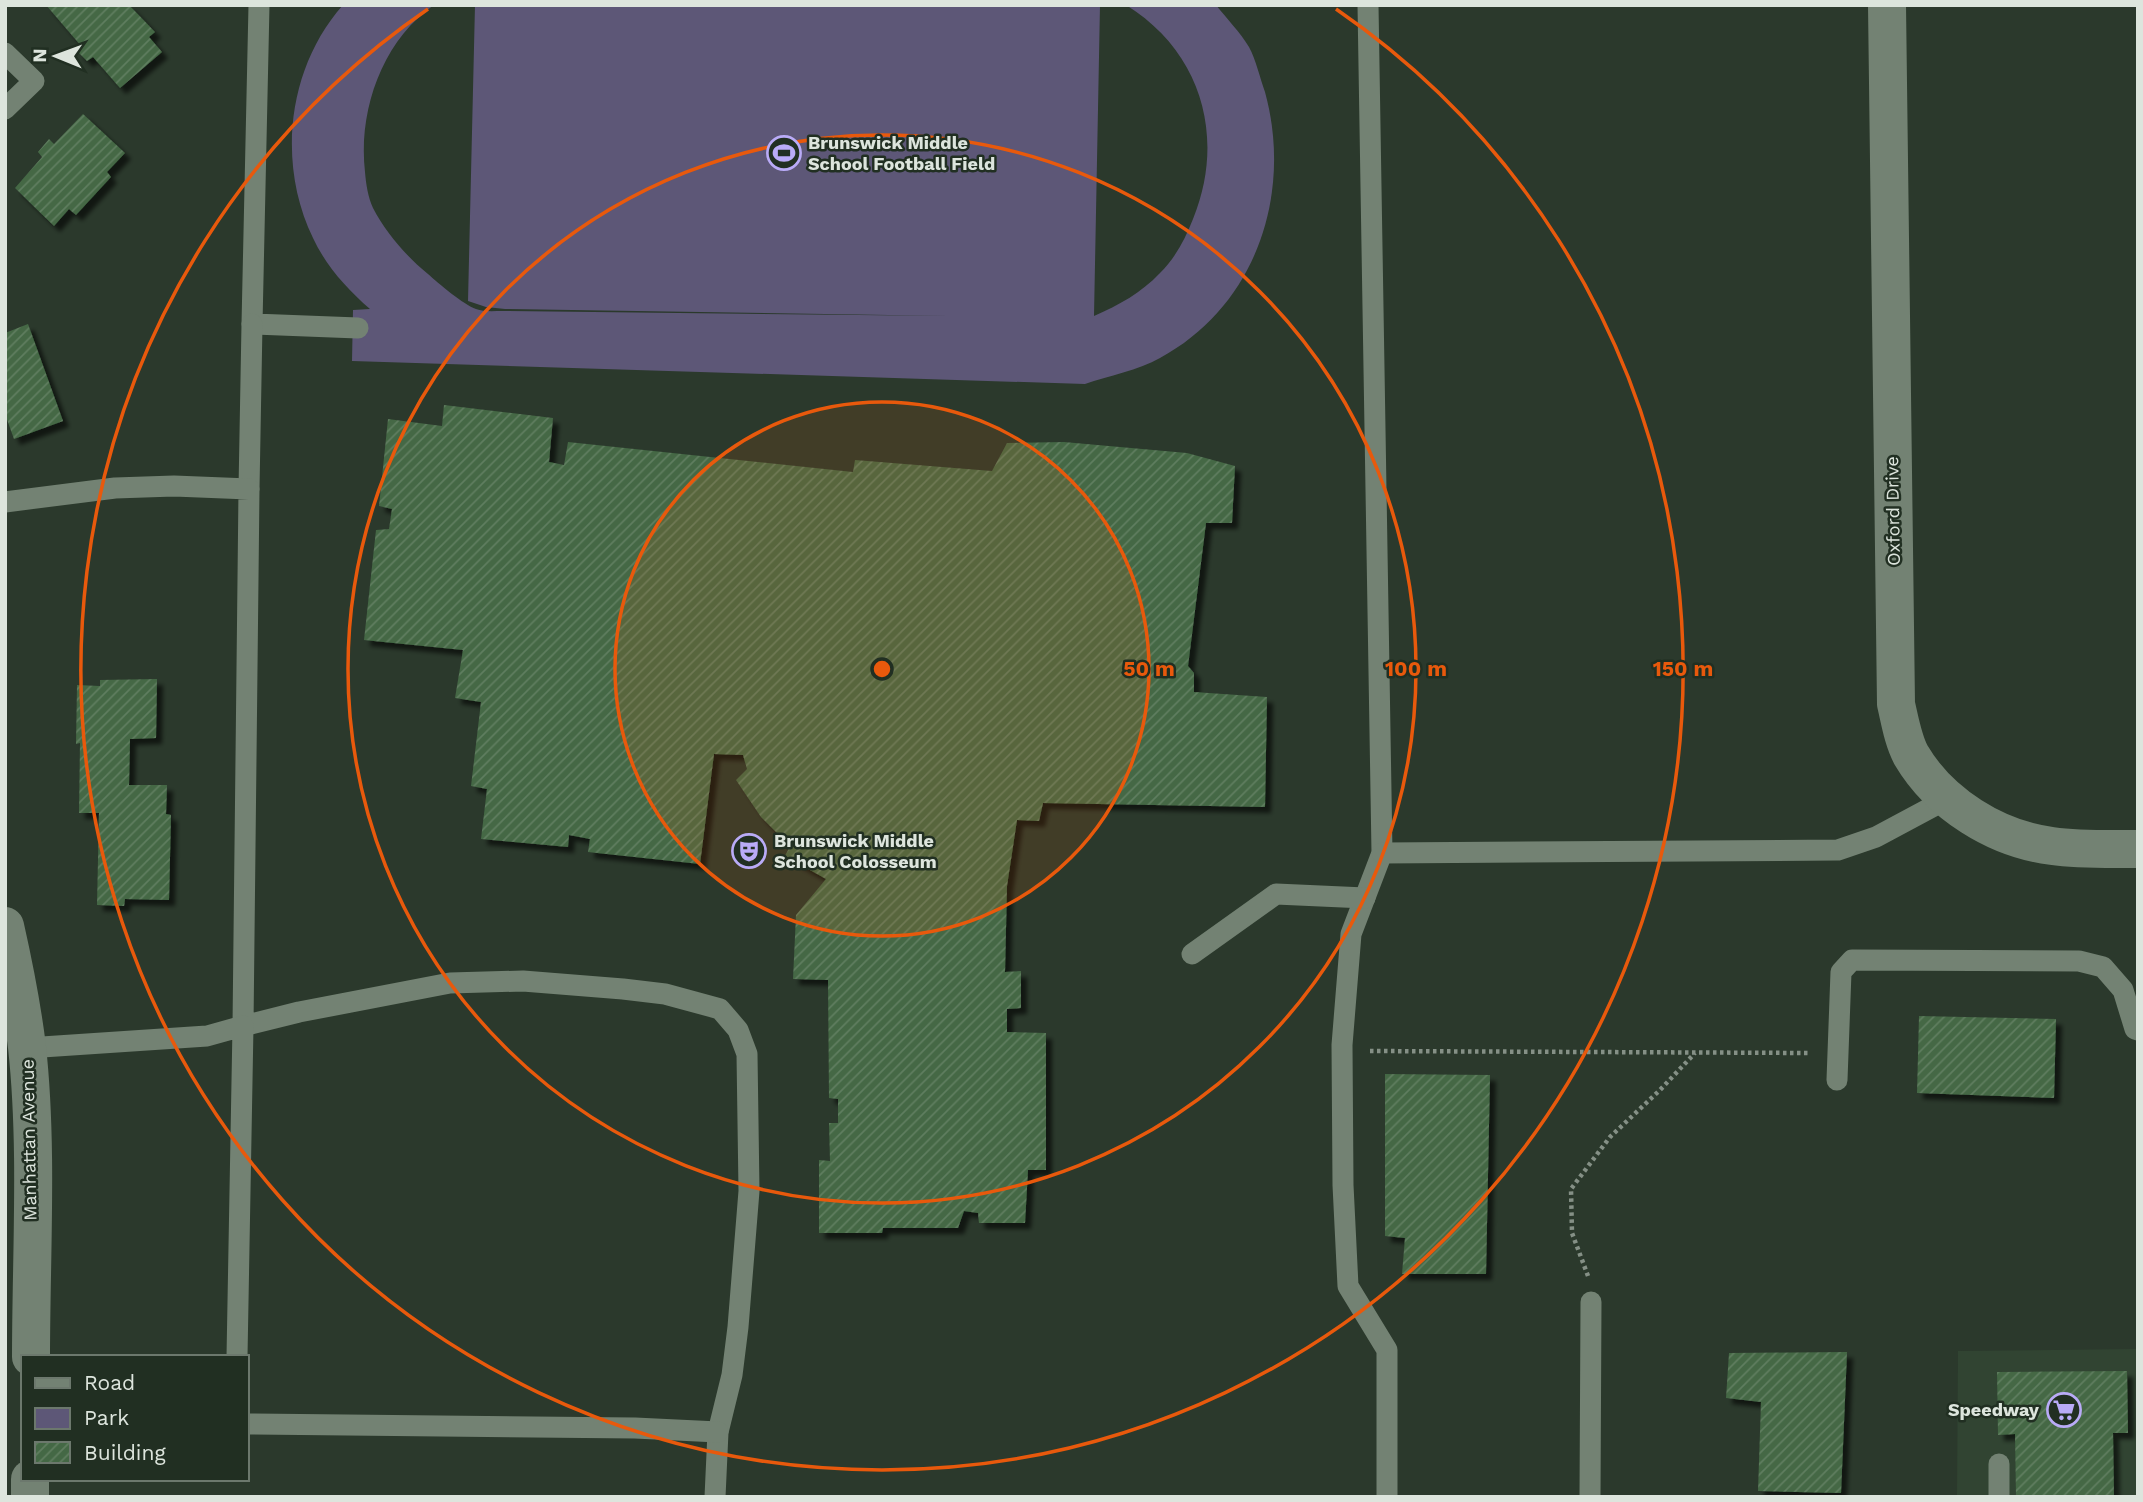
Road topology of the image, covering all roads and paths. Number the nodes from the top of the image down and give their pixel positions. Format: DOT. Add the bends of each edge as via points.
graph roads {
  1 [pos="259,5"];
  2 [pos="1368,5"];
  3 [pos="1887,5"];
  4 [pos="5,53"];
  5 [pos="5,108"];
  6 [pos="252,324"];
  7 [pos="358,328"];
  8 [pos="249,489"];
  9 [pos="5,502"];
  10 [pos="1947,799"];
  11 [pos="2138,849"];
  12 [pos="1382,853"];
  13 [pos="1365,898"];
  14 [pos="5,926"];
  15 [pos="1192,954"];
  16 [pos="243,1026"];
  17 [pos="2138,1030"];
  18 [pos="27,1048"];
  19 [pos="1343,1051"];
  20 [pos="1695,1052"];
  21 [pos="1838,1053"];
  22 [pos="1837,1080"];
  23 [pos="1591,1302"];
  24 [pos="31,1355"];
  25 [pos="237,1355"];
  26 [pos="248,1424"];
  27 [pos="718,1432"];
  28 [pos="1999,1464"];
  29 [pos="715,1497"];
  30 [pos="1388,1497"];
  31 [pos="1590,1497"];
  32 [pos="2000,1497"];
  1 -- 6 [label="lane"];
  2 -- 12 [label="lane"];
  3 -- 10 [label="street, Oxford Drive" via="1896,704 1911,754"];
  4 -- 5 [label="lane" via="34,81"];
  6 -- 7 [label="lane"];
  6 -- 8 [label="lane"];
  8 -- 9 [label="lane" via="116,488"];
  8 -- 16 [label="lane"];
  10 -- 11 [label="street, Oxford Drive" via="1987,826 2037,843"];
  10 -- 12 [label="lane" via="1876,837 1838,850"];
  12 -- 13 [label="lane"];
  13 -- 15 [label="lane" via="1276,894"];
  13 -- 19 [label="lane" via="1351,934"];
  14 -- 18 [label="street, Manhattan Avenue"];
  16 -- 18 [label="lane" via="207,1036"];
  16 -- 25 [label="lane"];
  16 -- 27 [label="lane" via="450,983 523,981 611,988 665,994 720,1009 738,1030 747,1054 749,1191 732,1375"];
  17 -- 21 [label="lane" via="2123,990 2103,967 2079,961 1852,960 1841,972"];
  18 -- 24 [label="street, Manhattan Avenue" via="32,1122"];
  19 -- 20 [label="path"];
  19 -- 30 [label="lane" via="1348,1286 1387,1350"];
  20 -- 21 [label="path"];
  20 -- 23 [label="path" via="1610,1137 1571,1189 1573,1233 1587,1269"];
  21 -- 22 [label="lane"];
  23 -- 31 [label="lane"];
  26 -- 27 [label="lane"];
  27 -- 29 [label="lane"];
  28 -- 32 [label="lane"];
}
